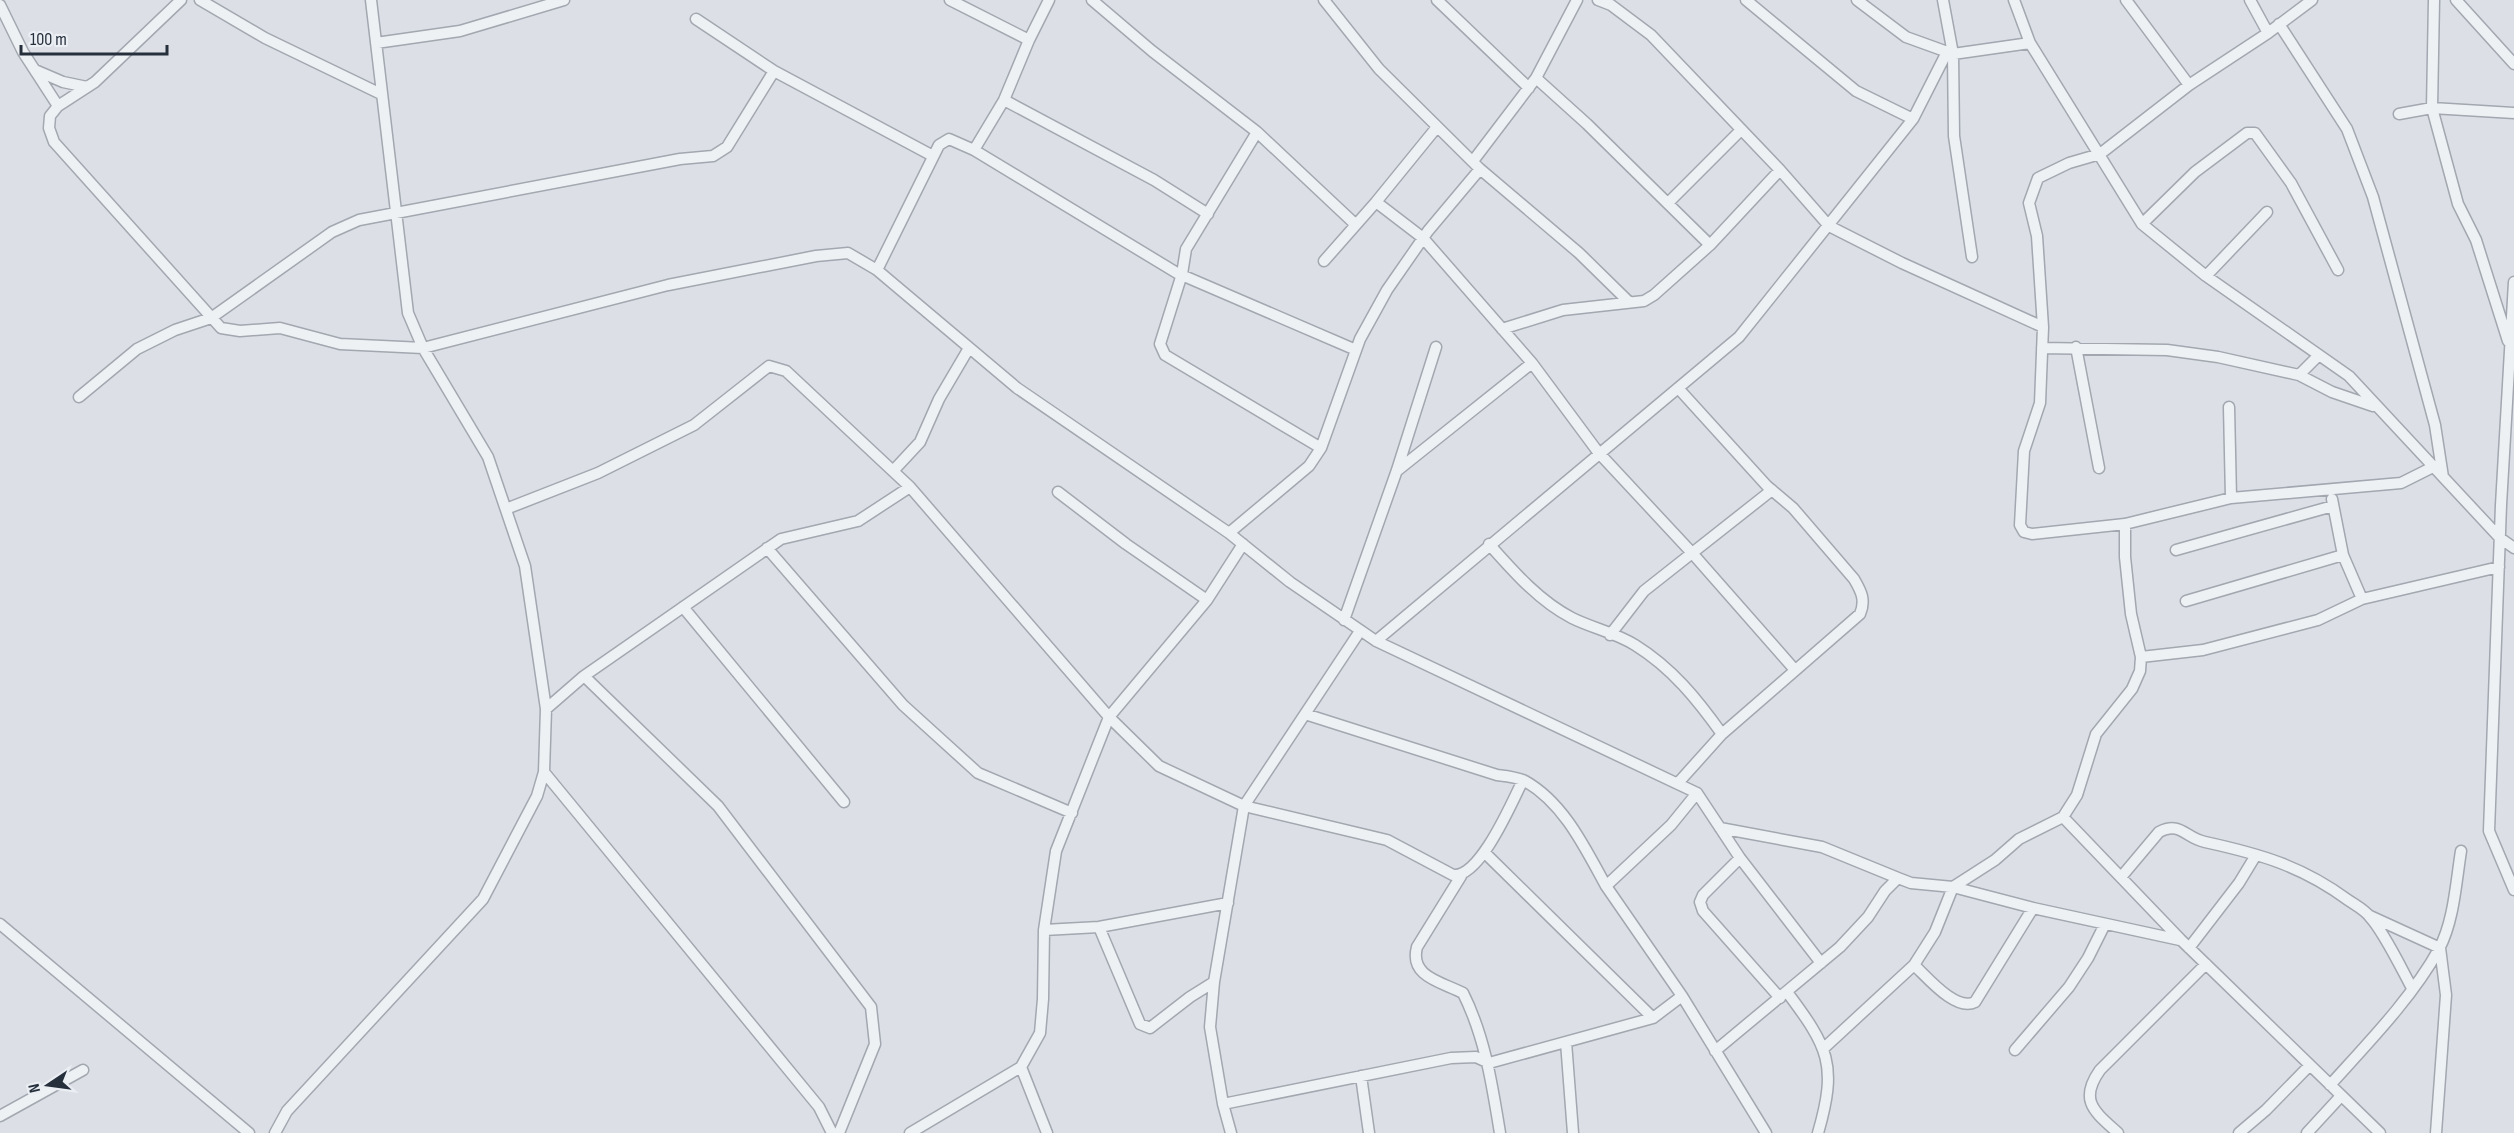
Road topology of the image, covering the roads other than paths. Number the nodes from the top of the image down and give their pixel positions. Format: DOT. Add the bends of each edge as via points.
graph roads {
  1 [pos="181,0"];
  2 [pos="200,0"];
  3 [pos="371,0"];
  4 [pos="564,0"];
  5 [pos="950,0"];
  6 [pos="1049,0"];
  7 [pos="1092,0"];
  8 [pos="1324,0"];
  9 [pos="1437,0"];
  10 [pos="1577,0"];
  11 [pos="1598,0"];
  12 [pos="1746,0"];
  13 [pos="1857,0"];
  14 [pos="1943,0"];
  15 [pos="2014,0"];
  16 [pos="2126,0"];
  17 [pos="2250,0"];
  18 [pos="2312,0"];
  19 [pos="2434,0"];
  20 [pos="2456,0"];
  21 [pos="0,5"];
  22 [pos="696,19"];
  23 [pos="2279,24"];
  24 [pos="2268,33"];
  25 [pos="1029,40"];
  26 [pos="376,43"];
  27 [pos="2030,44"];
  28 [pos="1950,53"];
  29 [pos="2514,64"];
  30 [pos="35,70"];
  31 [pos="774,71"];
  32 [pos="1532,83"];
  33 [pos="2188,85"];
  34 [pos="87,87"];
  35 [pos="381,94"];
  36 [pos="1004,100"];
  37 [pos="58,106"];
  38 [pos="2432,108"];
  39 [pos="2514,113"];
  40 [pos="2399,114"];
  41 [pos="1913,119"];
  42 [pos="1437,126"];
  43 [pos="1741,130"];
  44 [pos="1257,132"];
  45 [pos="974,150"];
  46 [pos="2100,154"];
  47 [pos="933,156"];
  48 [pos="1477,165"];
  49 [pos="1780,170"];
  50 [pos="1376,202"];
  51 [pos="1668,203"];
  52 [pos="394,212"];
  53 [pos="2267,212"];
  54 [pos="1208,214"];
  55 [pos="1354,224"];
  56 [pos="2142,224"];
  57 [pos="1829,226"];
  58 [pos="1423,238"];
  59 [pos="1710,245"];
  60 [pos="1972,257"];
  61 [pos="1324,261"];
  62 [pos="877,270"];
  63 [pos="2338,270"];
  64 [pos="1182,274"];
  65 [pos="2206,276"];
  66 [pos="2514,282"];
  67 [pos="1629,302"];
  68 [pos="211,318"];
  69 [pos="2043,327"];
  70 [pos="1502,329"];
  71 [pos="1436,347"];
  72 [pos="2076,347"];
  73 [pos="423,348"];
  74 [pos="969,348"];
  75 [pos="2042,348"];
  76 [pos="2510,348"];
  77 [pos="1356,350"];
  78 [pos="2318,356"];
  79 [pos="1532,363"];
  80 [pos="2299,375"];
  81 [pos="1678,388"];
  82 [pos="79,397"];
  83 [pos="2229,407"];
  84 [pos="2376,407"];
  85 [pos="1321,448"];
  86 [pos="1599,452"];
  87 [pos="2433,467"];
  88 [pos="2099,468"];
  89 [pos="1397,470"];
  90 [pos="893,471"];
  91 [pos="2443,477"];
  92 [pos="910,487"];
  93 [pos="1772,490"];
  94 [pos="2330,491"];
  95 [pos="1058,492"];
  96 [pos="2231,498"];
  97 [pos="2333,506"];
  98 [pos="506,509"];
  99 [pos="2125,524"];
  100 [pos="1229,533"];
  101 [pos="2500,538"];
  102 [pos="1243,544"];
  103 [pos="1489,544"];
  104 [pos="767,548"];
  105 [pos="2514,548"];
  106 [pos="2176,550"];
  107 [pos="1693,554"];
  108 [pos="2343,555"];
  109 [pos="2499,567"];
  110 [pos="2362,598"];
  111 [pos="1207,600"];
  112 [pos="2186,601"];
  113 [pos="683,607"];
  114 [pos="1344,620"];
  115 [pos="1360,632"];
  116 [pos="1611,634"];
  117 [pos="1376,641"];
  118 [pos="2141,657"];
  119 [pos="1795,670"];
  120 [pos="584,676"];
  121 [pos="546,709"];
  122 [pos="1305,714"];
  123 [pos="1109,717"];
  124 [pos="1722,734"];
  125 [pos="544,772"];
  126 [pos="1523,780"];
  127 [pos="1678,783"];
  128 [pos="1697,793"];
  129 [pos="844,802"];
  130 [pos="1245,806"];
  131 [pos="1072,813"];
  132 [pos="2063,817"];
  133 [pos="1720,828"];
  134 [pos="2461,851"];
  135 [pos="1485,853"];
  136 [pos="2256,855"];
  137 [pos="1740,858"];
  138 [pos="1461,876"];
  139 [pos="2122,876"];
  140 [pos="1898,878"];
  141 [pos="1606,886"];
  142 [pos="1953,887"];
  143 [pos="2514,890"];
  144 [pos="1228,903"];
  145 [pos="2033,908"];
  146 [pos="2370,916"];
  147 [pos="0,924"];
  148 [pos="2105,924"];
  149 [pos="1099,927"];
  150 [pos="1044,930"];
  151 [pos="2185,944"];
  152 [pos="2440,948"];
  153 [pos="1821,963"];
  154 [pos="2206,964"];
  155 [pos="1914,965"];
  156 [pos="1214,982"];
  157 [pos="2412,988"];
  158 [pos="1783,995"];
  159 [pos="1682,996"];
  160 [pos="1653,1018"];
  161 [pos="1566,1042"];
  162 [pos="1824,1048"];
  163 [pos="2015,1050"];
  164 [pos="1715,1051"];
  165 [pos="1489,1063"];
  166 [pos="2309,1066"];
  167 [pos="1021,1067"];
  168 [pos="83,1070"];
  169 [pos="1361,1076"];
  170 [pos="2330,1085"];
  171 [pos="2341,1096"];
  172 [pos="1224,1104"];
  173 [pos="0,1116"];
  174 [pos="249,1133"];
  175 [pos="275,1133"];
  176 [pos="832,1133"];
  177 [pos="839,1133"];
  178 [pos="910,1133"];
  179 [pos="1047,1133"];
  180 [pos="1232,1133"];
  181 [pos="1369,1133"];
  182 [pos="1500,1133"];
  183 [pos="1573,1133"];
  184 [pos="1766,1133"];
  185 [pos="1818,1133"];
  186 [pos="2118,1133"];
  187 [pos="2239,1133"];
  188 [pos="2307,1133"];
  189 [pos="2380,1133"];
  190 [pos="2436,1133"];
  1 -- 34 [label="street"];
  2 -- 35 [label="street" via="265,38"];
  3 -- 26 [label="street"];
  4 -- 26 [label="street" via="460,31"];
  5 -- 25 [label="street"];
  6 -- 25 [label="street"];
  7 -- 44 [label="street"];
  8 -- 42 [label="street" via="1379,69"];
  9 -- 32 [label="street"];
  10 -- 32 [label="street"];
  11 -- 43 [label="street" via="1651,35"];
  12 -- 41 [label="street" via="1856,91"];
  13 -- 28 [label="street" via="1906,37"];
  14 -- 28 [label="street"];
  15 -- 27 [label="street"];
  16 -- 33 [label="street"];
  17 -- 24 [label="street"];
  18 -- 23 [label="street"];
  19 -- 38 [label="street"];
  20 -- 29 [label="street"];
  21 -- 30 [label="street"];
  22 -- 31 [label="street"];
  23 -- 24 [label="street"];
  23 -- 91 [label="street" via="2347,129 2373,197 2435,425"];
  24 -- 33 [label="street"];
  25 -- 36 [label="street"];
  26 -- 35 [label="street"];
  27 -- 28 [label="street"];
  27 -- 46 [label="street"];
  28 -- 41 [label="street"];
  28 -- 60 [label="street" via="1954,136"];
  30 -- 34 [label="street"];
  30 -- 37 [label="street"];
  31 -- 47 [label="street"];
  31 -- 52 [label="street" via="728,147 712,156"];
  32 -- 48 [label="street"];
  32 -- 51 [label="street" via="1587,124"];
  33 -- 46 [label="street"];
  34 -- 37 [label="street"];
  35 -- 52 [label="street"];
  36 -- 45 [label="street"];
  36 -- 54 [label="street" via="1154,180"];
  37 -- 68 [label="street" via="50,116 54,142"];
  38 -- 39 [label="street"];
  38 -- 40 [label="street"];
  38 -- 76 [label="street" via="2457,204 2476,240"];
  41 -- 57 [label="street"];
  42 -- 48 [label="street"];
  42 -- 50 [label="street"];
  43 -- 49 [label="street"];
  43 -- 51 [label="street"];
  44 -- 54 [label="street"];
  44 -- 55 [label="street"];
  45 -- 47 [label="street" via="949,139 939,145"];
  45 -- 64 [label="street"];
  46 -- 56 [label="street"];
  46 -- 69 [label="street" via="2038,178 2029,203 2037,236"];
  47 -- 62 [label="street"];
  48 -- 58 [label="street"];
  48 -- 67 [label="street"];
  49 -- 57 [label="street"];
  49 -- 59 [label="street"];
  50 -- 55 [label="street"];
  50 -- 58 [label="street"];
  51 -- 59 [label="street"];
  52 -- 68 [label="street" via="359,220 332,232"];
  52 -- 73 [label="street" via="408,313"];
  53 -- 65 [label="street"];
  54 -- 64 [label="street" via="1186,249"];
  55 -- 61 [label="street"];
  56 -- 63 [label="street" via="2195,172 2247,133 2255,133 2291,183"];
  56 -- 65 [label="street"];
  57 -- 69 [label="street"];
  57 -- 81 [label="street" via="1739,337"];
  58 -- 70 [label="street"];
  58 -- 77 [label="street" via="1387,290"];
  59 -- 67 [label="street" via="1654,295 1644,301"];
  62 -- 73 [label="street" via="848,253 816,256 668,285"];
  62 -- 74 [label="street"];
  64 -- 77 [label="street"];
  64 -- 85 [label="street" via="1160,344 1166,355"];
  65 -- 78 [label="street"];
  66 -- 76 [label="street"];
  67 -- 70 [label="street" via="1563,309"];
  68 -- 73 [label="street" via="226,330 280,328 340,344"];
  68 -- 82 [label="street" via="175,330 137,350"];
  69 -- 75 [label="street"];
  70 -- 79 [label="street"];
  71 -- 89 [label="street"];
  72 -- 75 [label="street"];
  72 -- 80 [label="street" via="2167,350"];
  72 -- 88 [label="street"];
  73 -- 98 [label="street" via="488,457"];
  74 -- 90 [label="street" via="939,399 920,442"];
  74 -- 100 [label="street" via="1017,388"];
  75 -- 99 [label="street" via="2040,403 2024,451 2020,525 2024,532 2032,534"];
  76 -- 101 [label="street"];
  77 -- 85 [label="street"];
  78 -- 80 [label="street"];
  78 -- 84 [label="street" via="2349,376"];
  79 -- 86 [label="street"];
  79 -- 89 [label="street"];
  80 -- 84 [label="street" via="2332,392"];
  81 -- 86 [label="street"];
  81 -- 93 [label="street"];
  83 -- 96 [label="street"];
  84 -- 87 [label="street"];
  85 -- 100 [label="street" via="1309,466"];
  86 -- 103 [label="street"];
  86 -- 107 [label="street"];
  87 -- 91 [label="street"];
  87 -- 94 [label="street" via="2401,483"];
  89 -- 114 [label="street"];
  90 -- 92 [label="street"];
  90 -- 98 [label="street" via="786,371 769,366 694,425 598,473"];
  91 -- 101 [label="street"];
  92 -- 104 [label="street" via="858,521 781,539"];
  92 -- 123 [label="street"];
  93 -- 107 [label="street"];
  93 -- 119 [label="street" via="1793,508 1862,592 1860,614"];
  94 -- 96 [label="street"];
  94 -- 97 [label="street"];
  95 -- 111 [label="street"];
  96 -- 99 [label="street"];
  97 -- 106 [label="street"];
  97 -- 108 [label="street"];
  98 -- 121 [label="street" via="525,566"];
  99 -- 118 [label="street" via="2131,614"];
  100 -- 102 [label="street"];
  101 -- 105 [label="street"];
  101 -- 109 [label="street"];
  102 -- 111 [label="street"];
  102 -- 114 [label="street"];
  103 -- 116 [label="street" via="1546,601 1570,617"];
  103 -- 117 [label="street"];
  104 -- 113 [label="street"];
  104 -- 131 [label="street" via="903,705 978,772"];
  107 -- 116 [label="street" via="1644,591"];
  107 -- 119 [label="street"];
  108 -- 110 [label="street"];
  108 -- 112 [label="street"];
  109 -- 110 [label="street"];
  109 -- 143 [label="street" via="2489,831"];
  110 -- 118 [label="street" via="2318,620 2203,650"];
  111 -- 123 [label="street"];
  113 -- 120 [label="street"];
  113 -- 129 [label="street"];
  114 -- 115 [label="street"];
  115 -- 117 [label="street"];
  115 -- 122 [label="street"];
  116 -- 124 [label="street" via="1634,644 1672,673"];
  117 -- 127 [label="street"];
  118 -- 132 [label="street" via="2132,689 2096,734 2077,795"];
  119 -- 124 [label="street"];
  120 -- 121 [label="street"];
  120 -- 177 [label="street" via="718,807 871,1007 874,1044"];
  121 -- 125 [label="street"];
  122 -- 126 [label="street"];
  122 -- 130 [label="street"];
  123 -- 130 [label="street" via="1159,766"];
  123 -- 131 [label="street"];
  124 -- 127 [label="street"];
  125 -- 175 [label="street" via="537,796 483,899 287,1111"];
  125 -- 176 [label="street" via="819,1107"];
  126 -- 135 [label="street"];
  126 -- 141 [label="street" via="1557,807 1581,840"];
  127 -- 128 [label="street"];
  128 -- 133 [label="street"];
  128 -- 141 [label="street" via="1671,825"];
  130 -- 138 [label="street" via="1387,840"];
  130 -- 144 [label="street"];
  131 -- 150 [label="street" via="1056,851"];
  132 -- 139 [label="street"];
  132 -- 142 [label="street" via="2019,839"];
  133 -- 137 [label="street"];
  133 -- 140 [label="street" via="1822,847"];
  134 -- 152 [label="street"];
  135 -- 138 [label="street"];
  135 -- 160 [label="street"];
  136 -- 139 [label="street" via="2167,828 2159,832"];
  136 -- 146 [label="street" via="2301,870"];
  136 -- 151 [label="street" via="2239,883"];
  137 -- 153 [label="street"];
  137 -- 158 [label="street" via="1702,895 1700,902 1703,911"];
  138 -- 165 [label="street" via="1415,955 1418,967 1429,978 1463,993"];
  139 -- 151 [label="street"];
  140 -- 142 [label="street"];
  140 -- 153 [label="street" via="1868,917"];
  141 -- 159 [label="street"];
  142 -- 145 [label="street"];
  142 -- 155 [label="street" via="1935,932"];
  144 -- 149 [label="street"];
  144 -- 156 [label="street"];
  145 -- 148 [label="street"];
  145 -- 155 [label="street" via="1975,1002 1962,1005 1953,1000"];
  146 -- 152 [label="street"];
  146 -- 157 [label="street"];
  147 -- 174 [label="street"];
  148 -- 151 [label="street"];
  148 -- 163 [label="street" via="2069,987"];
  149 -- 150 [label="street"];
  149 -- 156 [label="street" via="1140,1024 1145,1027 1150,1028"];
  150 -- 167 [label="street" via="1040,1033"];
  151 -- 154 [label="street"];
  152 -- 157 [label="street"];
  152 -- 190 [label="street" via="2446,995"];
  153 -- 158 [label="street"];
  154 -- 166 [label="street"];
  154 -- 186 [label="street" via="2093,1080 2090,1104"];
  155 -- 162 [label="street"];
  156 -- 172 [label="street" via="1210,1028"];
  157 -- 170 [label="street"];
  158 -- 162 [label="street"];
  158 -- 164 [label="street"];
  159 -- 160 [label="street"];
  159 -- 164 [label="street"];
  160 -- 161 [label="street"];
  161 -- 165 [label="street"];
  161 -- 183 [label="street"];
  162 -- 185 [label="street" via="1828,1064 1826,1107"];
  164 -- 184 [label="street"];
  165 -- 169 [label="street" via="1476,1057 1451,1058"];
  165 -- 182 [label="street"];
  166 -- 170 [label="street"];
  166 -- 187 [label="street"];
  167 -- 178 [label="street"];
  167 -- 179 [label="street"];
  168 -- 173 [label="street"];
  169 -- 172 [label="street"];
  169 -- 181 [label="street"];
  170 -- 171 [label="street"];
  171 -- 188 [label="street"];
  171 -- 189 [label="street"];
  172 -- 180 [label="street"];
}
